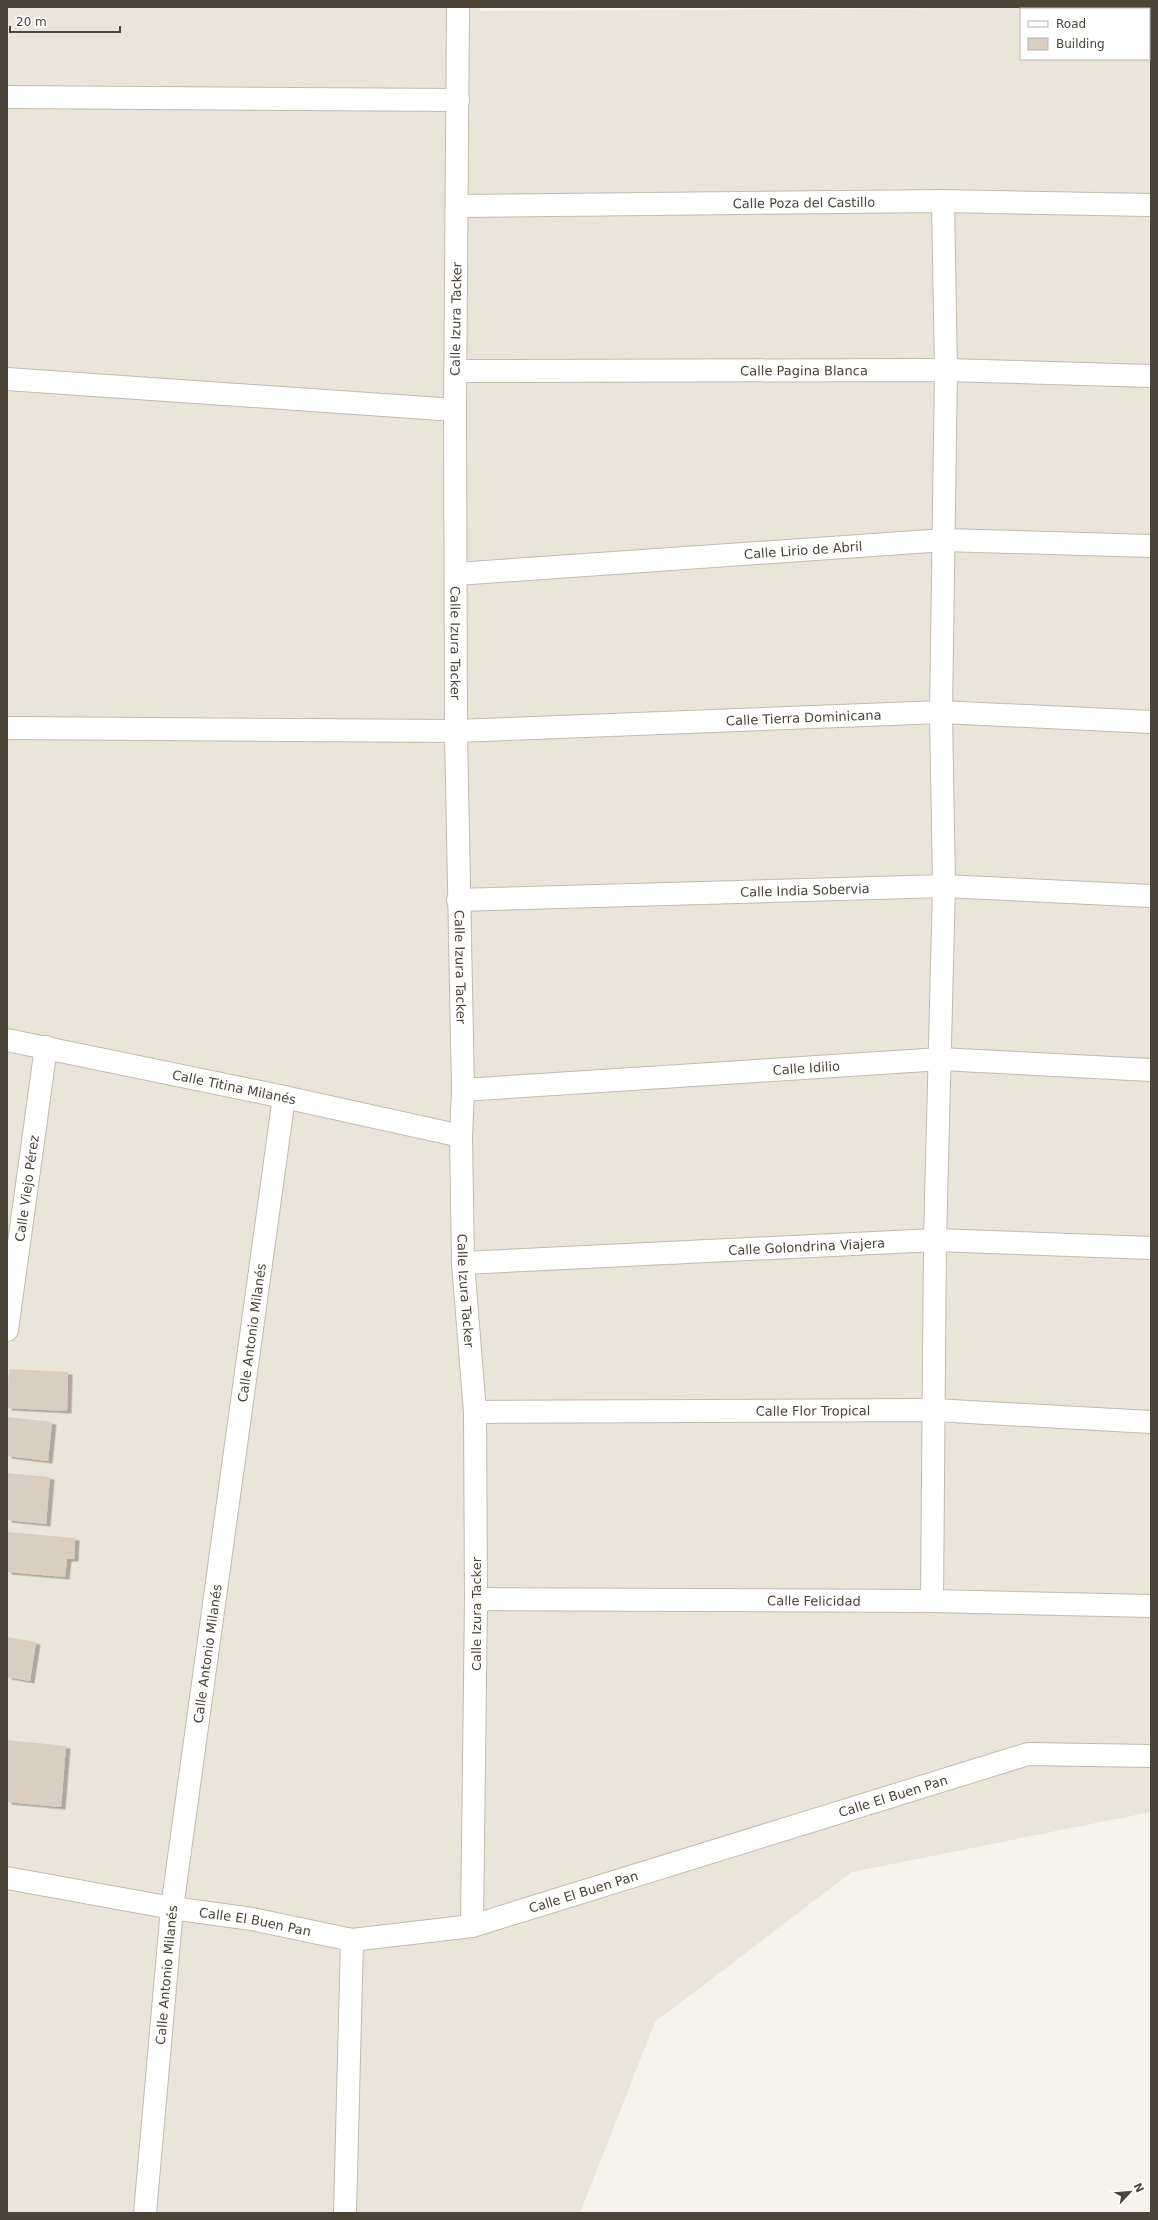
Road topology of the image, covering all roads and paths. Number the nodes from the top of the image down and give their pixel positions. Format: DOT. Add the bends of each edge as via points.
graph roads {
  1 [pos="458,7"];
  2 [pos="7,97"];
  3 [pos="458,100"];
  4 [pos="943,201"];
  5 [pos="1151,205"];
  6 [pos="457,206"];
  7 [pos="946,370"];
  8 [pos="456,371"];
  9 [pos="1151,376"];
  10 [pos="7,379"];
  11 [pos="455,410"];
  12 [pos="945,540"];
  13 [pos="1151,546"];
  14 [pos="456,574"];
  15 [pos="941,712"];
  16 [pos="1151,722"];
  17 [pos="7,728"];
  18 [pos="456,731"];
  19 [pos="944,886"];
  20 [pos="1151,896"];
  21 [pos="458,900"];
  22 [pos="7,1040"];
  23 [pos="46,1047"];
  24 [pos="941,1058"];
  25 [pos="1151,1070"];
  26 [pos="462,1090"];
  27 [pos="284,1096"];
  28 [pos="461,1136"];
  29 [pos="935,1240"];
  30 [pos="1151,1248"];
  31 [pos="463,1263"];
  32 [pos="7,1330"];
  33 [pos="934,1410"];
  34 [pos="475,1412"];
  35 [pos="1151,1422"];
  36 [pos="476,1599"];
  37 [pos="932,1601"];
  38 [pos="1151,1606"];
  39 [pos="1151,1756"];
  40 [pos="7,1878"];
  41 [pos="172,1908"];
  42 [pos="472,1926"];
  43 [pos="352,1940"];
  44 [pos="145,2213"];
  45 [pos="345,2213"];
  1 -- 3 [label="street, Calle Izura Tacker"];
  2 -- 3 [label="street"];
  3 -- 6 [label="street, Calle Izura Tacker"];
  4 -- 5 [label="street, Calle Poza del Castillo"];
  4 -- 6 [label="street, Calle Poza del Castillo"];
  4 -- 7 [label="street"];
  6 -- 8 [label="street, Calle Izura Tacker"];
  7 -- 8 [label="street, Calle Pagina Blanca"];
  7 -- 9 [label="street, Calle Pagina Blanca"];
  7 -- 12 [label="street"];
  8 -- 11 [label="street, Calle Izura Tacker"];
  10 -- 11 [label="street"];
  11 -- 14 [label="street, Calle Izura Tacker"];
  12 -- 13 [label="street, Calle Lirio de Abril"];
  12 -- 14 [label="street, Calle Lirio de Abril"];
  12 -- 15 [label="street"];
  14 -- 18 [label="street, Calle Izura Tacker"];
  15 -- 16 [label="street, Calle Tierra Dominicana"];
  15 -- 18 [label="street, Calle Tierra Dominicana"];
  15 -- 19 [label="street"];
  17 -- 18 [label="street, Calle Tierra Dominicana"];
  18 -- 21 [label="street, Calle Izura Tacker"];
  19 -- 20 [label="street, Calle India Sobervia"];
  19 -- 21 [label="street, Calle India Sobervia"];
  19 -- 24 [label="street"];
  21 -- 26 [label="street, Calle Izura Tacker"];
  22 -- 23 [label="street, Calle Titina Milanés"];
  23 -- 27 [label="street, Calle Titina Milanés"];
  23 -- 32 [label="street, Calle Viejo Pérez"];
  24 -- 25 [label="street, Calle Idilio"];
  24 -- 26 [label="street, Calle Idilio"];
  24 -- 29 [label="street"];
  26 -- 28 [label="street, Calle Izura Tacker"];
  27 -- 28 [label="street, Calle Titina Milanés"];
  27 -- 41 [label="street, Calle Antonio Milanés"];
  28 -- 31 [label="street, Calle Izura Tacker"];
  29 -- 30 [label="street, Calle Golondrina Viajera"];
  29 -- 31 [label="street, Calle Golondrina Viajera"];
  29 -- 33 [label="street"];
  31 -- 34 [label="street, Calle Izura Tacker"];
  33 -- 34 [label="street, Calle Flor Tropical"];
  33 -- 35 [label="street, Calle Flor Tropical"];
  33 -- 37 [label="street"];
  34 -- 36 [label="street, Calle Izura Tacker"];
  36 -- 37 [label="street, Calle Felicidad"];
  36 -- 42 [label="street, Calle Izura Tacker"];
  37 -- 38 [label="street, Calle Felicidad"];
  39 -- 42 [label="street, Calle El Buen Pan" via="1028,1754"];
  40 -- 41 [label="street, Calle El Buen Pan"];
  41 -- 43 [label="street, Calle El Buen Pan" via="252,1919"];
  41 -- 44 [label="street, Calle Antonio Milanés"];
  42 -- 43 [label="street, Calle El Buen Pan"];
  43 -- 45 [label="street"];
}
